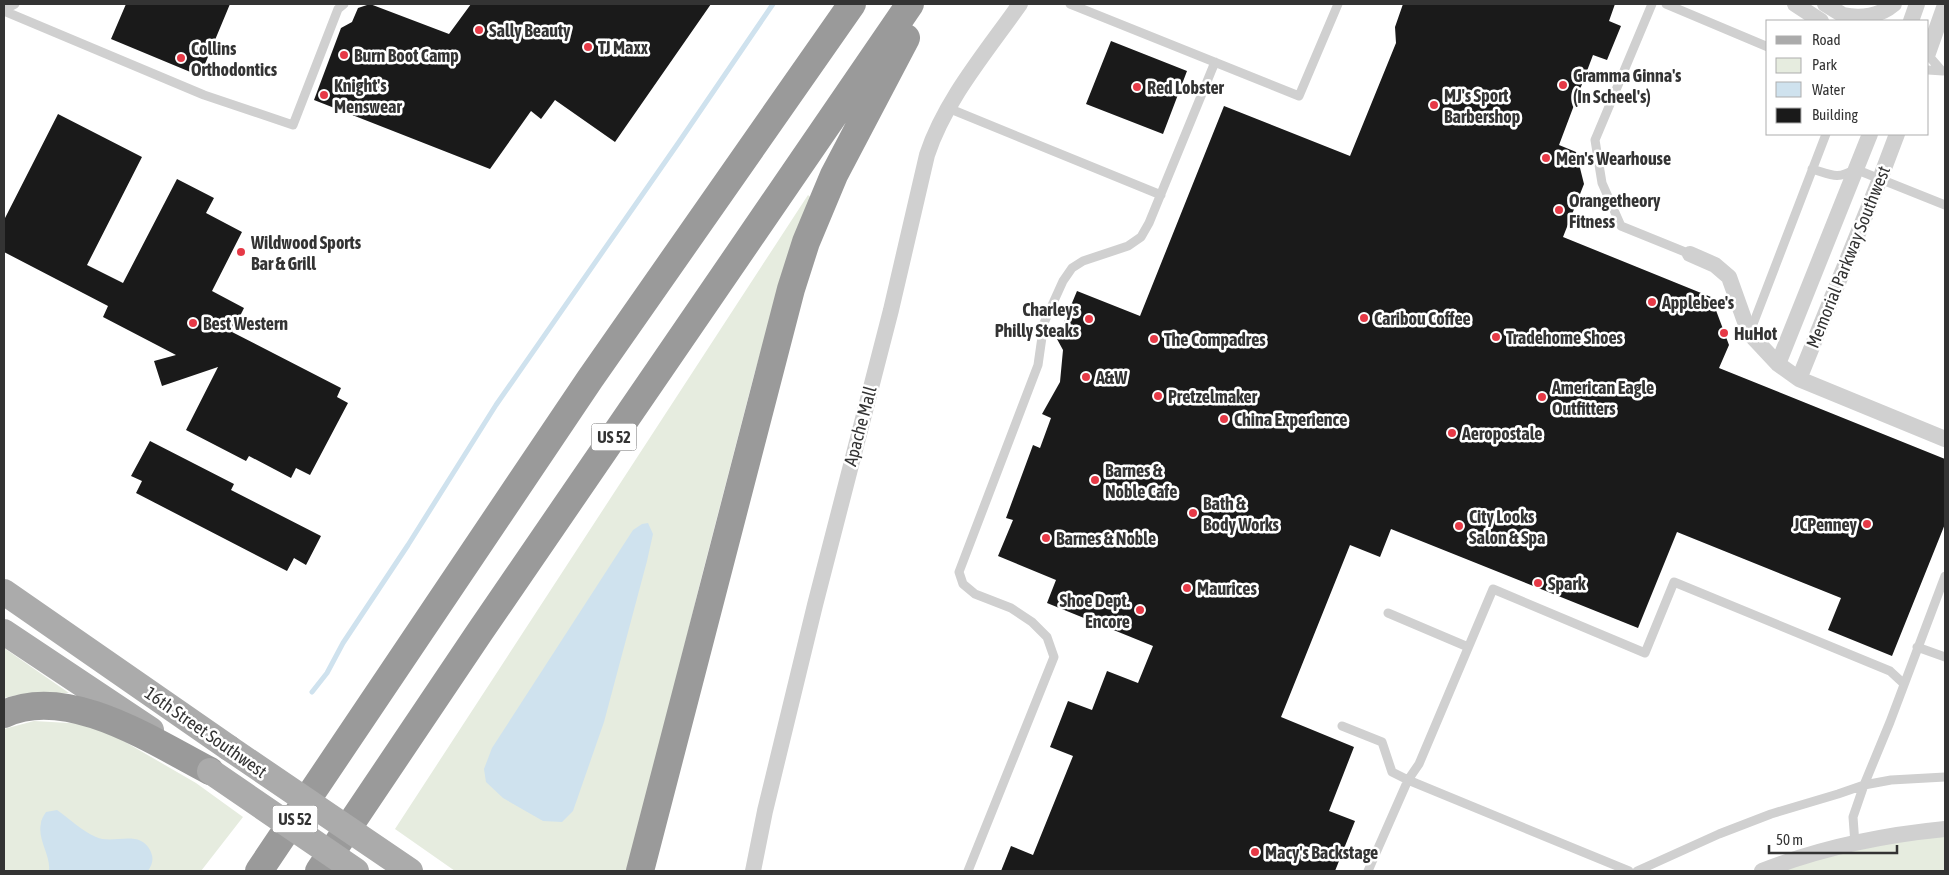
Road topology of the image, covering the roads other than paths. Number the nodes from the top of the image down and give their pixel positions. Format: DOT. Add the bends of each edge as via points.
graph roads {
  1 [pos="15,4"];
  2 [pos="344,4"];
  3 [pos="852,4"];
  4 [pos="910,4"];
  5 [pos="925,4"];
  6 [pos="1020,4"];
  7 [pos="1070,4"];
  8 [pos="1338,4"];
  9 [pos="1652,4"];
  10 [pos="1666,4"];
  11 [pos="1795,4"];
  12 [pos="1826,4"];
  13 [pos="1894,4"];
  14 [pos="1917,4"];
  15 [pos="1945,5"];
  16 [pos="4,10"];
  17 [pos="1848,18"];
  18 [pos="1819,20"];
  19 [pos="1911,20"];
  20 [pos="1766,46"];
  21 [pos="1929,51"];
  22 [pos="1929,55"];
  23 [pos="1215,62"];
  24 [pos="1929,70"];
  25 [pos="1943,71"];
  26 [pos="948,108"];
  27 [pos="1826,135"];
  28 [pos="1870,135"];
  29 [pos="1897,135"];
  30 [pos="1812,169"];
  31 [pos="1856,169"];
  32 [pos="1880,179"];
  33 [pos="1161,195"];
  34 [pos="1945,205"];
  35 [pos="1690,254"];
  36 [pos="1749,333"];
  37 [pos="1778,364"];
  38 [pos="1799,379"];
  39 [pos="1945,439"];
  40 [pos="1945,576"];
  41 [pos="4,592"];
  42 [pos="1936,600"];
  43 [pos="1945,604"];
  44 [pos="1388,613"];
  45 [pos="4,632"];
  46 [pos="1468,647"];
  47 [pos="1918,647"];
  48 [pos="1945,657"];
  49 [pos="1903,683"];
  50 [pos="4,714"];
  51 [pos="1342,726"];
  52 [pos="330,767"];
  53 [pos="210,771"];
  54 [pos="1945,777"];
  55 [pos="1408,780"];
  56 [pos="1864,784"];
  57 [pos="1945,829"];
  58 [pos="1855,844"];
  59 [pos="238,871"];
  60 [pos="259,871"];
  61 [pos="319,871"];
  62 [pos="356,871"];
  63 [pos="410,871"];
  64 [pos="640,871"];
  65 [pos="753,871"];
  66 [pos="968,871"];
  67 [pos="1368,871"];
  68 [pos="1629,871"];
  69 [pos="1637,871"];
  70 [pos="1762,871"];
  1 -- 16 [label="lane"];
  2 -- 16 [label="lane" via="338,9 293,125 204,95"];
  3 -- 52 [label="highway, US 52" via="590,379"];
  4 -- 61 [label="highway, US 52"];
  5 -- 64 [label="highway" via="834,175 806,242 791,289"];
  6 -- 26 [label="street, Apache Mall"];
  7 -- 23 [label="lane"];
  8 -- 23 [label="lane" via="1300,96"];
  9 -- 35 [label="lane" via="1595,140 1602,183 1621,226"];
  10 -- 20 [label="lane"];
  11 -- 18 [label="street"];
  12 -- 17 [label="street"];
  13 -- 17 [label="street" via="1869,16"];
  14 -- 19 [label="street"];
  15 -- 21 [label="street"];
  22 -- 25 [label="lane"];
  23 -- 33 [label="lane"];
  24 -- 25 [label="lane"];
  26 -- 33 [label="lane"];
  26 -- 65 [label="street, Apache Mall" via="927,155 889,318 833,531"];
  27 -- 30 [label="lane"];
  28 -- 31 [label="street, Memorial Parkway Southwest"];
  29 -- 32 [label="street, Memorial Parkway Southwest"];
  30 -- 31 [label="lane" via="1843,176"];
  30 -- 36 [label="lane"];
  31 -- 32 [label="lane"];
  31 -- 37 [label="street, Memorial Parkway Southwest"];
  32 -- 34 [label="lane"];
  32 -- 38 [label="street, Memorial Parkway Southwest"];
  33 -- 66 [label="lane" via="1141,237 1128,246 1083,261 1072,268 1063,281 1044,323 1038,365 959,572 963,584 975,594 1011,608 1032,622 1047,637 1054,657"];
  35 -- 36 [label="street" via="1715,265 1729,277"];
  36 -- 37 [label="street"];
  37 -- 38 [label="street"];
  38 -- 39 [label="street"];
  40 -- 42 [label="lane"];
  41 -- 63 [label="main road, 16th Street Southwest, bridge"];
  42 -- 43 [label="lane"];
  42 -- 47 [label="lane"];
  44 -- 46 [label="lane"];
  45 -- 53 [label="main road, 16th Street Southwest"];
  46 -- 49 [label="lane" via="1493,589 1645,653 1674,582 1890,671"];
  46 -- 55 [label="lane" via="1419,764"];
  47 -- 48 [label="lane"];
  47 -- 49 [label="lane"];
  49 -- 56 [label="lane"];
  50 -- 53 [label="highway" via="46,705 79,710 136,732"];
  51 -- 55 [label="lane" via="1382,742 1392,772"];
  52 -- 59 [label="highway"];
  52 -- 60 [label="highway, US 52"];
  53 -- 62 [label="main road, 16th Street Southwest, bridge"];
  54 -- 56 [label="lane"];
  55 -- 67 [label="lane"];
  55 -- 68 [label="lane"];
  56 -- 58 [label="lane" via="1853,817"];
  56 -- 69 [label="lane" via="1727,830"];
  57 -- 58 [label="street"];
  58 -- 70 [label="street" via="1811,854"];
}
